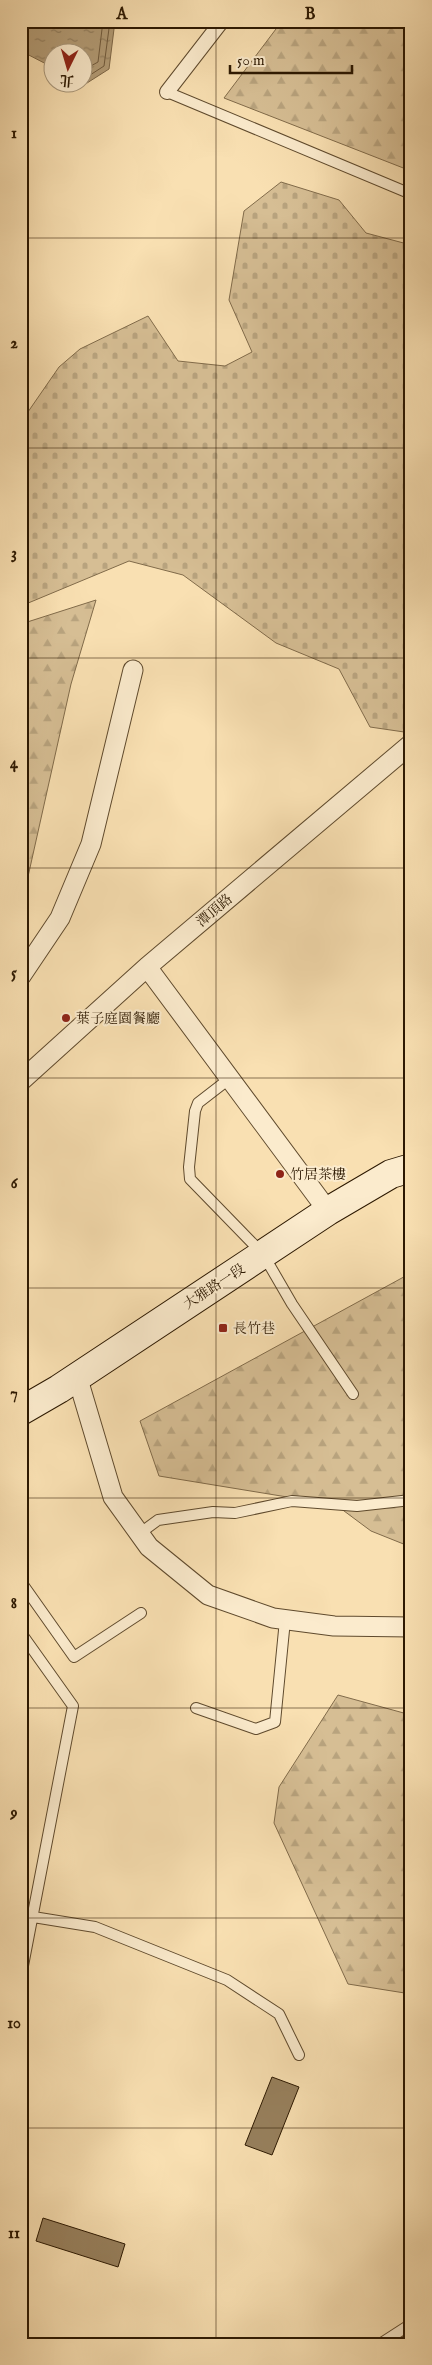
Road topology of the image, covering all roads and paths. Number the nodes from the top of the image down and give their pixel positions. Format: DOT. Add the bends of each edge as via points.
graph roads {
  1 [pos="222,21"];
  2 [pos="167,92"];
  3 [pos="411,194"];
  4 [pos="133,670"];
  5 [pos="411,744"];
  6 [pos="147,967"];
  7 [pos="21,976"];
  8 [pos="229,1079"];
  9 [pos="21,1081"];
  10 [pos="411,1168"];
  11 [pos="328,1212"];
  12 [pos="262,1254"];
  13 [pos="77,1376"];
  14 [pos="353,1394"];
  15 [pos="21,1411"];
  16 [pos="411,1500"];
  17 [pos="139,1534"];
  18 [pos="21,1582"];
  19 [pos="141,1613"];
  20 [pos="285,1620"];
  21 [pos="411,1626"];
  22 [pos="21,1633"];
  23 [pos="196,1708"];
  24 [pos="21,1915"];
  25 [pos="32,1918"];
  26 [pos="21,1976"];
  27 [pos="299,2055"];
  28 [pos="411,2324"];
  29 [pos="380,2344"];
  1 -- 2 [label="street"];
  2 -- 3 [label="lane"];
  4 -- 7 [label="street" via="91,844 60,918"];
  5 -- 6 [label="street, 潭頂路"];
  6 -- 8 [label="street"];
  6 -- 9 [label="street, 潭頂路"];
  8 -- 11 [label="street"];
  8 -- 12 [label="lane" via="198,1103 194,1111 190,1179"];
  10 -- 11 [label="main road, 大雅路一段" via="391,1174"];
  11 -- 12 [label="main road, 大雅路一段"];
  12 -- 13 [label="main road, 大雅路一段"];
  12 -- 14 [label="lane"];
  13 -- 15 [label="main road, 大雅路一段"];
  13 -- 17 [label="street" via="113,1497"];
  16 -- 17 [label="lane" via="357,1506 292,1501 235,1513 213,1512 158,1520"];
  17 -- 20 [label="street" via="149,1547 208,1595"];
  18 -- 19 [label="lane" via="74,1657"];
  20 -- 21 [label="street" via="334,1626"];
  20 -- 23 [label="lane" via="275,1722 256,1728"];
  22 -- 25 [label="lane" via="73,1706"];
  24 -- 25 [label="lane"];
  25 -- 26 [label="lane"];
  25 -- 27 [label="lane" via="95,1927 227,1980 279,2014"];
  28 -- 29 [label="lane"];
}
